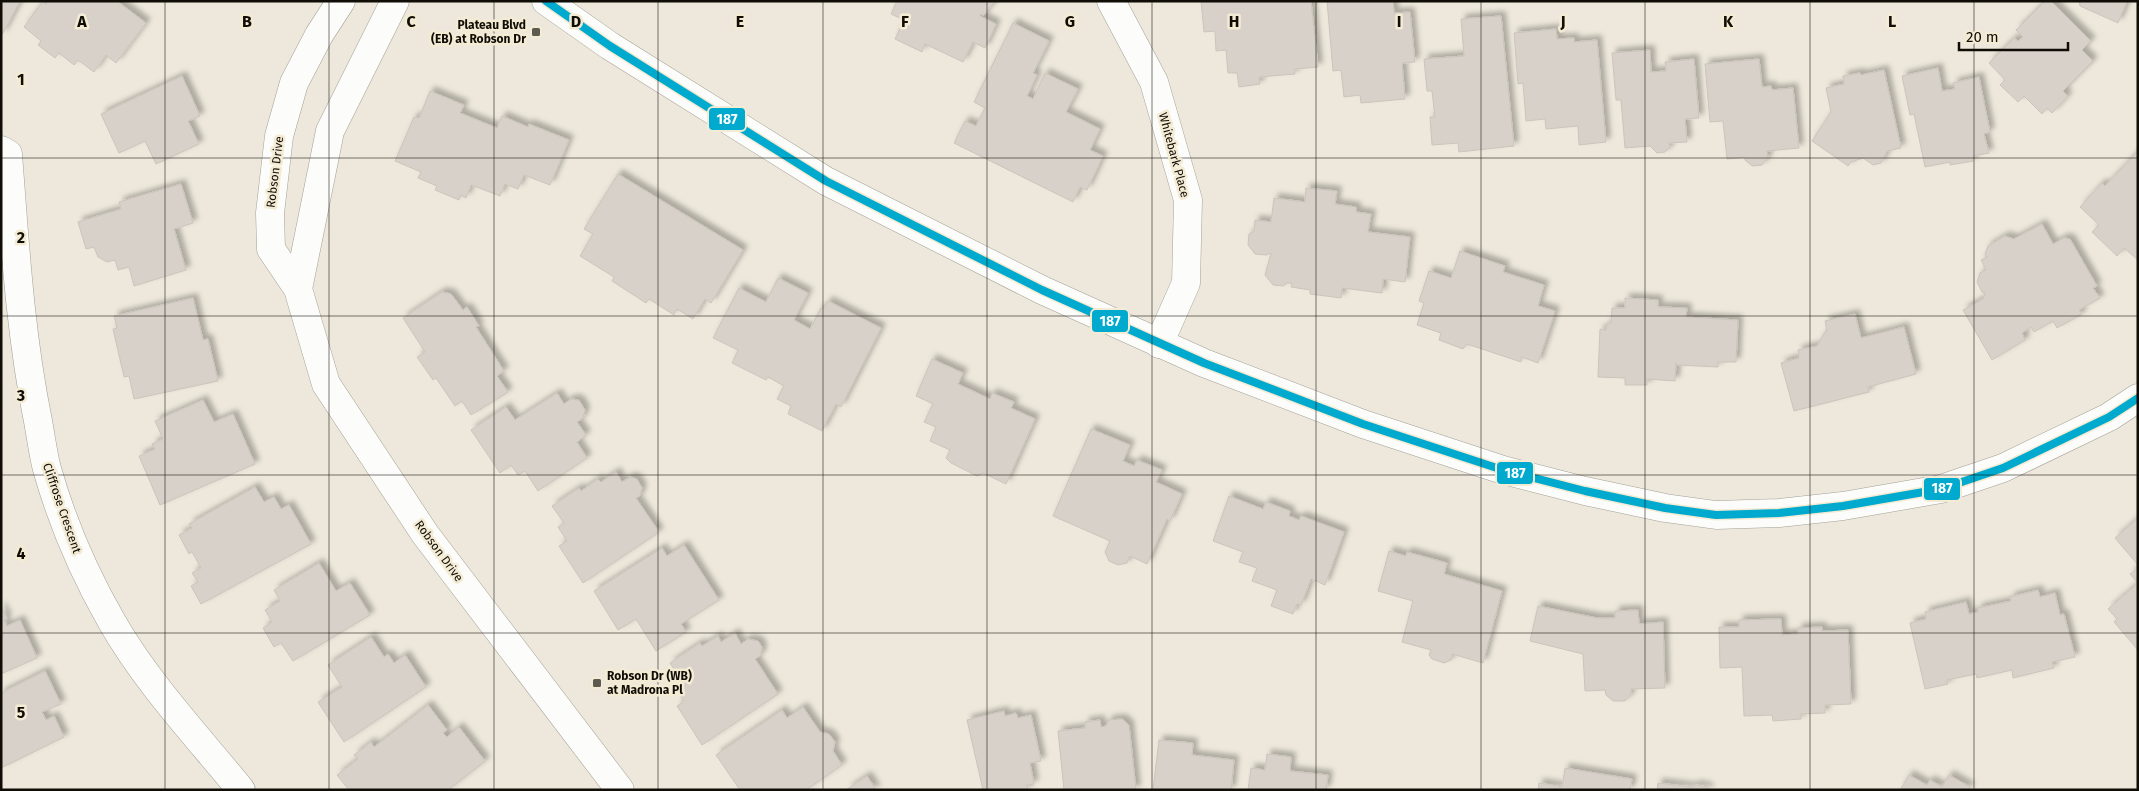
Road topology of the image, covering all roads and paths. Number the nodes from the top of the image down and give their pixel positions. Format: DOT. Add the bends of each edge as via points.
graph roads {
  1 [pos="341,1"];
  2 [pos="395,1"];
  3 [pos="546,1"];
  4 [pos="1111,1"];
  5 [pos="1,150"];
  6 [pos="298,289"];
  7 [pos="1159,344"];
  8 [pos="2138,398"];
  9 [pos="241,790"];
  10 [pos="620,790"];
  1 -- 6 [label="street, Robson Drive" via="294,83 279,136 270,213 271,249"];
  2 -- 6 [label="street, Robson Drive" via="330,131"];
  3 -- 7 [label="street" via="610,46 826,181 1042,290"];
  4 -- 7 [label="street, Whitebark Place" via="1154,82 1188,200 1186,283"];
  5 -- 9 [label="street, Cliffrose Crescent" via="8,154 30,384 47,469 64,517 86,575 138,663"];
  6 -- 10 [label="street, Robson Drive" via="326,384 425,534"];
  7 -- 8 [label="street" via="1364,424 1503,470 1665,508 1716,515 1843,506 1941,489 2003,468 2050,447"];
}
